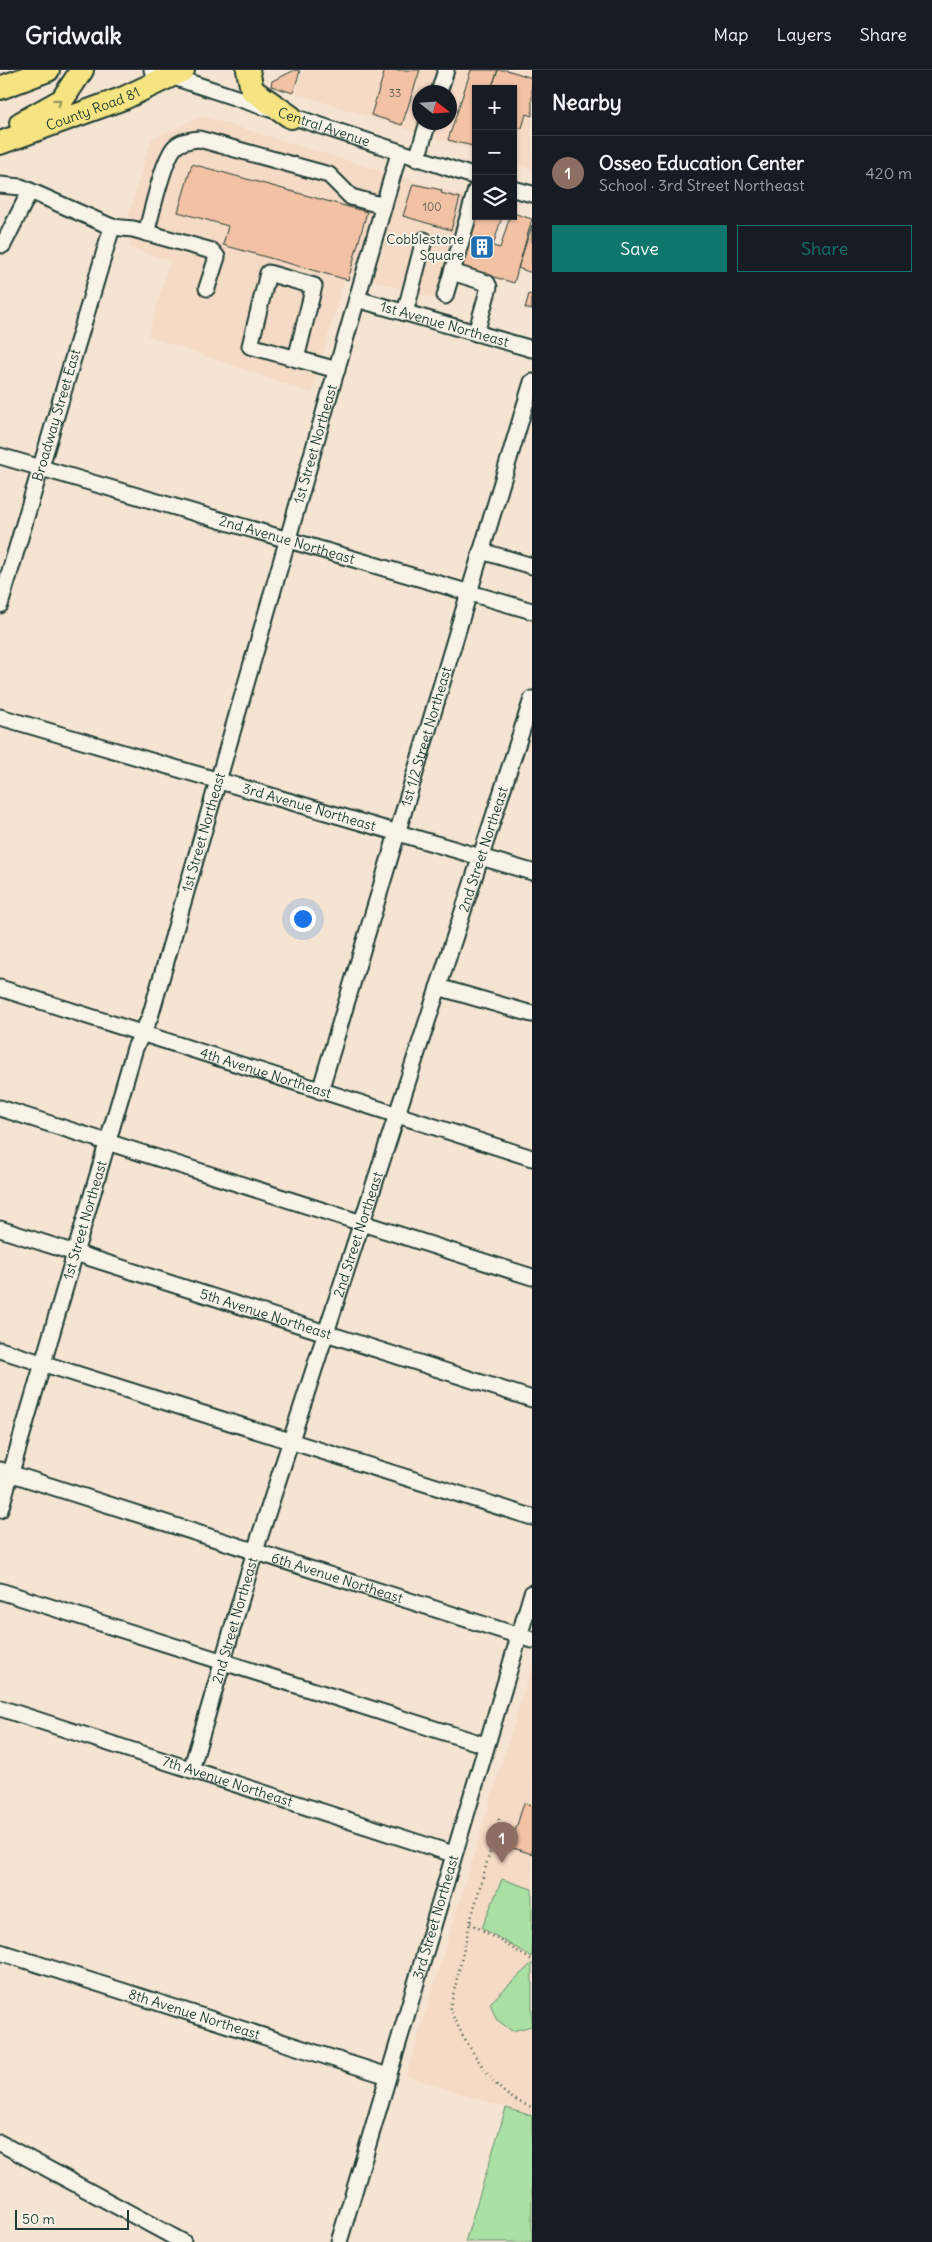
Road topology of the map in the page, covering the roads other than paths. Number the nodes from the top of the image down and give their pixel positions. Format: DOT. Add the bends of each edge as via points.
graph roads {
  1 [pos="48,70"];
  2 [pos="82,70"];
  3 [pos="248,70"];
  4 [pos="446,70"];
  5 [pos="170,71"];
  6 [pos="441,85"];
  7 [pos="0,88"];
  8 [pos="291,117"];
  9 [pos="426,130"];
  10 [pos="0,133"];
  11 [pos="0,143"];
  12 [pos="399,153"];
  13 [pos="417,159"];
  14 [pos="472,176"];
  15 [pos="0,185"];
  16 [pos="517,190"];
  17 [pos="30,191"];
  18 [pos="532,193"];
  19 [pos="472,204"];
  20 [pos="384,206"];
  21 [pos="112,228"];
  22 [pos="146,233"];
  23 [pos="424,240"];
  24 [pos="0,244"];
  25 [pos="452,272"];
  26 [pos="207,288"];
  27 [pos="445,296"];
  28 [pos="357,299"];
  29 [pos="405,312"];
  30 [pos="476,333"];
  31 [pos="532,349"];
  32 [pos="296,358"];
  33 [pos="337,370"];
  34 [pos="532,382"];
  35 [pos="0,456"];
  36 [pos="41,467"];
  37 [pos="287,541"];
  38 [pos="481,551"];
  39 [pos="532,566"];
  40 [pos="469,592"];
  41 [pos="0,605"];
  42 [pos="532,611"];
  43 [pos="531,708"];
  44 [pos="0,717"];
  45 [pos="219,781"];
  46 [pos="397,833"];
  47 [pos="481,857"];
  48 [pos="532,872"];
  49 [pos="438,987"];
  50 [pos="0,988"];
  51 [pos="532,1014"];
  52 [pos="143,1034"];
  53 [pos="320,1091"];
  54 [pos="0,1108"];
  55 [pos="396,1114"];
  56 [pos="108,1141"];
  57 [pos="532,1158"];
  58 [pos="361,1224"];
  59 [pos="0,1229"];
  60 [pos="74,1253"];
  61 [pos="532,1277"];
  62 [pos="326,1333"];
  63 [pos="0,1350"];
  64 [pos="42,1363"];
  65 [pos="532,1399"];
  66 [pos="290,1442"];
  67 [pos="5,1472"];
  68 [pos="0,1510"];
  69 [pos="532,1517"];
  70 [pos="255,1551"];
  71 [pos="0,1591"];
  72 [pos="532,1593"];
  73 [pos="525,1638"];
  74 [pos="223,1661"];
  75 [pos="0,1708"];
  76 [pos="486,1745"];
  77 [pos="191,1770"];
  78 [pos="454,1854"];
  79 [pos="0,1952"];
  80 [pos="388,2076"];
  81 [pos="0,2143"];
  82 [pos="183,2242"];
  83 [pos="339,2242"];
  1 -- 7 [label="highway"];
  10 -- 2 [label="highway, one-way" via="34,118 62,100"];
  3 -- 8 [label="highway" via="252,90"];
  4 -- 6 [label="street"];
  5 -- 8 [label="street, Central Avenue" via="210,91"];
  5 -- 11 [label="highway, County Road 81" via="124,98"];
  8 -- 12 [label="street, Central Avenue"];
  9 -- 13 [label="street"];
  12 -- 13 [label="street, Central Avenue"];
  12 -- 20 [label="street, 1st Street Northeast"];
  13 -- 14 [label="street, Central Avenue"];
  15 -- 17 [label="street" via="13,185"];
  16 -- 18 [label="street"];
  17 -- 21 [label="street"];
  17 -- 24 [label="street" via="3,245"];
  19 -- 25 [label="street"];
  20 -- 22 [label="street" via="351,197 329,175 199,139 188,140 175,146 168,158"];
  20 -- 28 [label="street, 1st Street Northeast"];
  21 -- 22 [label="street"];
  21 -- 36 [label="street, Broadway Street East"];
  22 -- 26 [label="street" via="212,252 217,257"];
  23 -- 29 [label="street"];
  25 -- 27 [label="street"];
  25 -- 30 [label="street" via="487,283 489,287"];
  28 -- 29 [label="street, 1st Avenue Northeast"];
  28 -- 33 [label="street, 1st Street Northeast"];
  29 -- 30 [label="street, 1st Avenue Northeast"];
  30 -- 31 [label="street, 1st Avenue Northeast"];
  32 -- 32 [label="street" via="250,346 268,273 314,286"];
  32 -- 33 [label="street"];
  33 -- 37 [label="street, 1st Street Northeast"];
  34 -- 38 [label="street, 1st 1/2 Street Northeast"];
  35 -- 36 [label="street, 2nd Avenue Northeast"];
  36 -- 37 [label="street, 2nd Avenue Northeast"];
  36 -- 41 [label="street, Broadway Street East"];
  37 -- 40 [label="street, 2nd Avenue Northeast"];
  37 -- 45 [label="street, 1st Street Northeast"];
  38 -- 39 [label="street"];
  38 -- 40 [label="street, 1st 1/2 Street Northeast"];
  40 -- 42 [label="street, 2nd Avenue Northeast"];
  40 -- 46 [label="street, 1st 1/2 Street Northeast"];
  43 -- 47 [label="street, 2nd Street Northeast"];
  44 -- 45 [label="street, 3rd Avenue Northeast"];
  45 -- 46 [label="street, 3rd Avenue Northeast"];
  45 -- 52 [label="street, 1st Street Northeast"];
  46 -- 47 [label="street, 3rd Avenue Northeast"];
  46 -- 53 [label="street, 1st 1/2 Street Northeast"];
  47 -- 48 [label="street, 3rd Avenue Northeast"];
  47 -- 49 [label="street, 2nd Street Northeast"];
  49 -- 51 [label="street"];
  49 -- 55 [label="street, 2nd Street Northeast"];
  50 -- 52 [label="street, 4th Avenue Northeast"];
  52 -- 53 [label="street, 4th Avenue Northeast"];
  52 -- 56 [label="street, 1st Street Northeast" via="135,1048"];
  53 -- 55 [label="street, 4th Avenue Northeast"];
  54 -- 56 [label="street"];
  55 -- 57 [label="street, 4th Avenue Northeast"];
  55 -- 58 [label="street, 2nd Street Northeast"];
  56 -- 58 [label="street"];
  56 -- 60 [label="street, 1st Street Northeast"];
  58 -- 61 [label="street"];
  58 -- 62 [label="street, 2nd Street Northeast"];
  59 -- 60 [label="street, 5th Avenue Northeast"];
  60 -- 62 [label="street, 5th Avenue Northeast"];
  60 -- 64 [label="street, 1st Street Northeast"];
  62 -- 65 [label="street, 5th Avenue Northeast"];
  62 -- 66 [label="street, 2nd Street Northeast"];
  63 -- 64 [label="street"];
  64 -- 66 [label="street"];
  64 -- 67 [label="street, 1st Street Northeast"];
  66 -- 69 [label="street"];
  66 -- 70 [label="street, 2nd Street Northeast"];
  67 -- 68 [label="street, 1st Street Northeast"];
  67 -- 70 [label="street, 6th Avenue Northeast"];
  70 -- 73 [label="street, 6th Avenue Northeast"];
  70 -- 74 [label="street, 2nd Street Northeast"];
  71 -- 74 [label="street"];
  72 -- 73 [label="street, 3rd Street Northeast"];
  73 -- 76 [label="street, 3rd Street Northeast"];
  74 -- 76 [label="street"];
  74 -- 77 [label="street, 2nd Street Northeast"];
  75 -- 77 [label="street, 7th Avenue Northeast"];
  76 -- 78 [label="street, 3rd Street Northeast"];
  77 -- 78 [label="street, 7th Avenue Northeast"];
  78 -- 80 [label="street, 3rd Street Northeast"];
  79 -- 80 [label="street, 8th Avenue Northeast"];
  80 -- 83 [label="street, 3rd Street Northeast"];
  81 -- 82 [label="street"];
}
